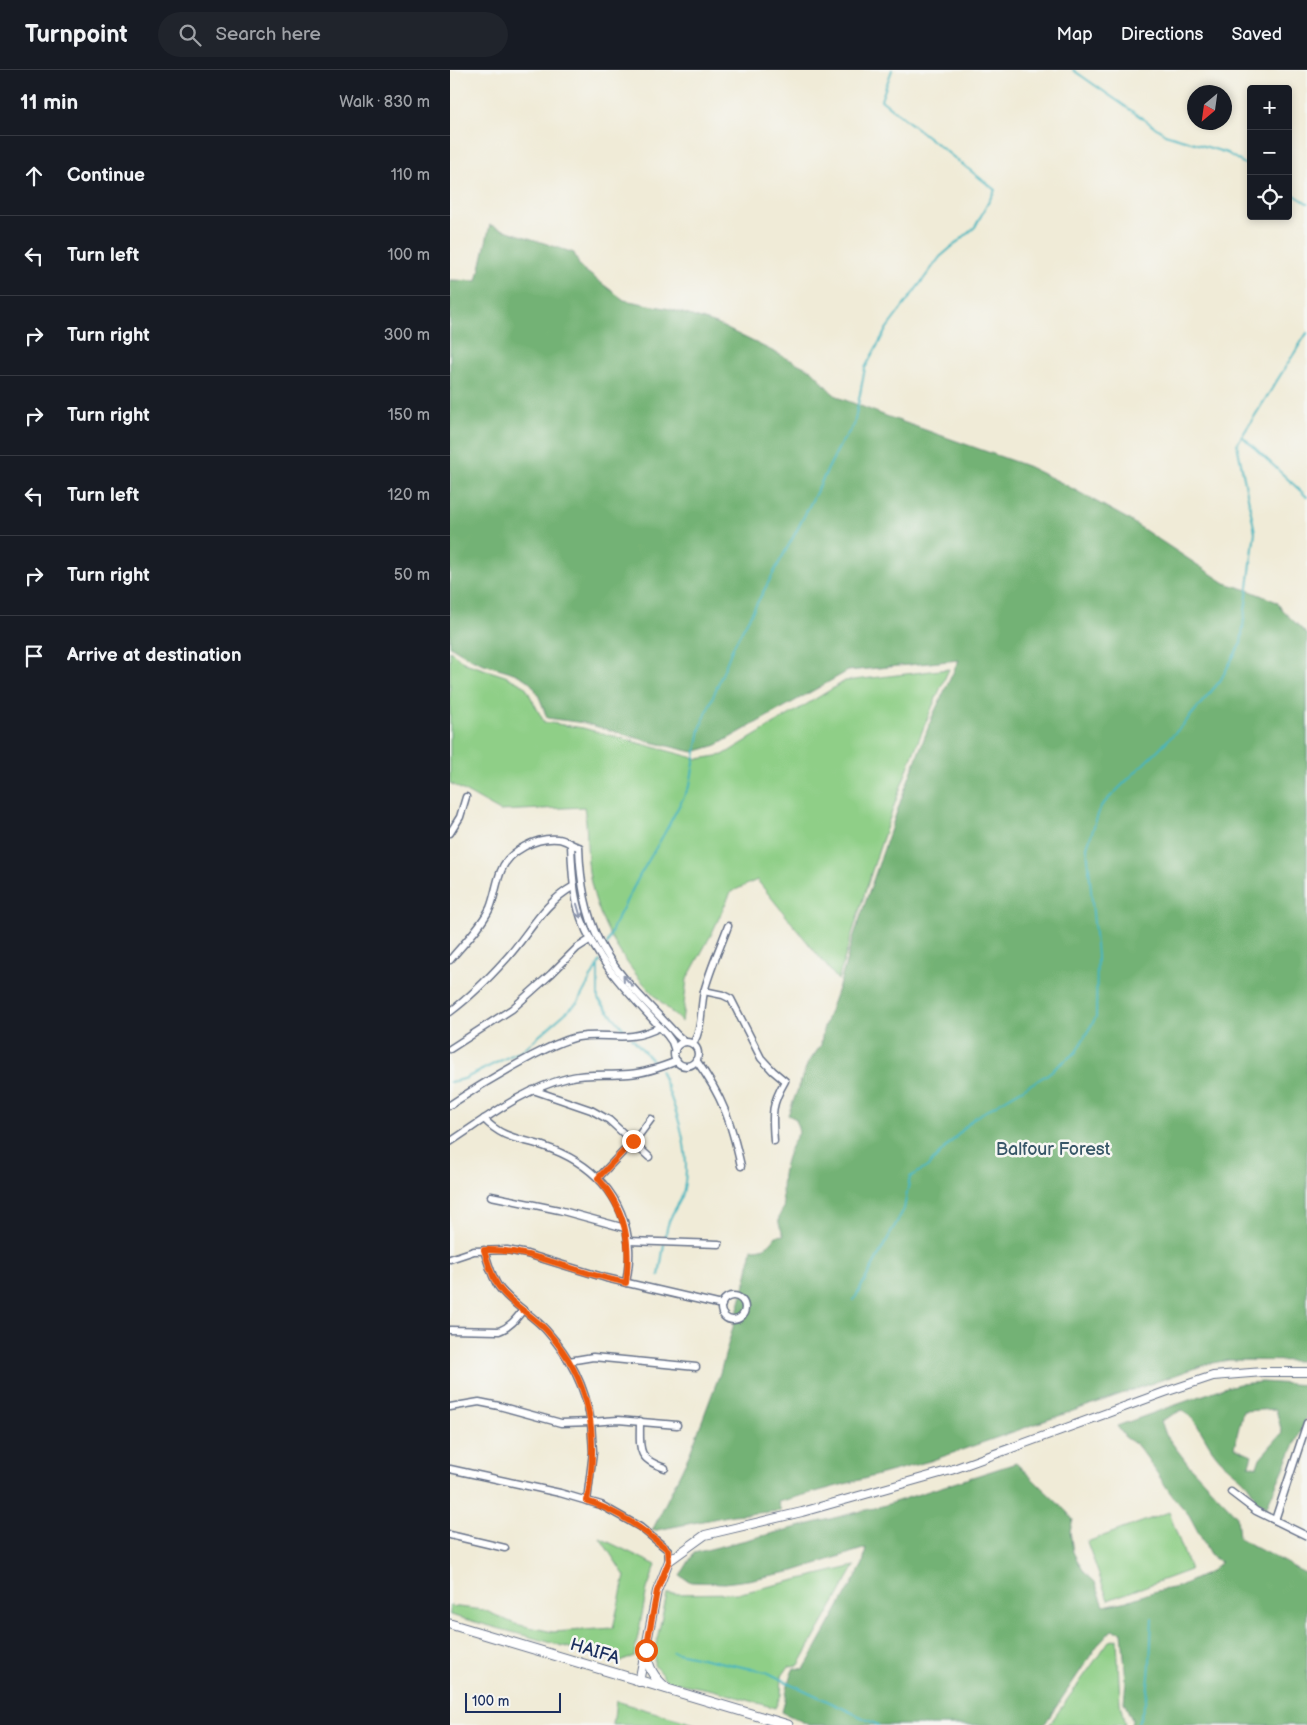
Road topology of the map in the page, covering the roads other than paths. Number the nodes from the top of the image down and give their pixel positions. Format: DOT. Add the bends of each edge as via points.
graph roads {
  1 [pos="466,798"];
  2 [pos="450,833"];
  3 [pos="571,845"];
  4 [pos="574,886"];
  5 [pos="728,926"];
  6 [pos="591,939"];
  7 [pos="597,944"];
  8 [pos="450,960"];
  9 [pos="614,970"];
  10 [pos="704,991"];
  11 [pos="450,1012"];
  12 [pos="660,1027"];
  13 [pos="685,1042"];
  14 [pos="693,1044"];
  15 [pos="450,1049"];
  16 [pos="675,1051"];
  17 [pos="696,1060"];
  18 [pos="677,1061"];
  19 [pos="533,1090"];
  20 [pos="450,1105"];
  21 [pos="484,1119"];
  22 [pos="651,1119"];
  23 [pos="633,1141"];
  24 [pos="774,1141"];
  25 [pos="450,1142"];
  26 [pos="649,1157"];
  27 [pos="740,1166"];
  28 [pos="598,1178"];
  29 [pos="491,1196"];
  30 [pos="625,1228"];
  31 [pos="628,1241"];
  32 [pos="719,1244"];
  33 [pos="484,1250"];
  34 [pos="450,1259"];
  35 [pos="626,1283"];
  36 [pos="722,1305"];
  37 [pos="523,1310"];
  38 [pos="450,1330"];
  39 [pos="569,1361"];
  40 [pos="696,1367"];
  41 [pos="1307,1372"];
  42 [pos="450,1407"];
  43 [pos="640,1421"];
  44 [pos="591,1422"];
  45 [pos="1307,1423"];
  46 [pos="677,1425"];
  47 [pos="665,1468"];
  48 [pos="450,1469"];
  49 [pos="1231,1492"];
  50 [pos="587,1501"];
  51 [pos="1275,1520"];
  52 [pos="450,1535"];
  53 [pos="1307,1536"];
  54 [pos="505,1548"];
  55 [pos="669,1561"];
  56 [pos="450,1624"];
  57 [pos="646,1650"];
  58 [pos="639,1682"];
  59 [pos="668,1690"];
  60 [pos="788,1725"];
  1 -- 2 [label="street"];
  3 -- 4 [label="street"];
  3 -- 7 [label="street" via="579,847 588,910"];
  3 -- 8 [label="street" via="560,839 542,840 512,855 501,870 485,917"];
  4 -- 6 [label="street, one-way" via="580,916"];
  4 -- 11 [label="street" via="561,893 545,909 506,958"];
  5 -- 10 [label="street"];
  6 -- 7 [label="street"];
  6 -- 15 [label="street" via="577,948 512,1009"];
  7 -- 9 [label="street"];
  9 -- 12 [label="street"];
  13 -- 9 [label="street, one-way"];
  10 -- 14 [label="street" via="699,1031"];
  10 -- 24 [label="street" via="731,999 761,1058 785,1080 773,1104"];
  12 -- 16 [label="street"];
  12 -- 20 [label="street" via="637,1036 577,1037 501,1072"];
  13 -- 14 [label="street"];
  13 -- 16 [label="street"];
  14 -- 17 [label="street" via="698,1053"];
  16 -- 18 [label="street"];
  17 -- 18 [label="street" via="686,1065"];
  17 -- 27 [label="street" via="726,1110"];
  18 -- 19 [label="street" via="631,1074 569,1077"];
  19 -- 21 [label="street"];
  19 -- 23 [label="street" via="591,1110 609,1120"];
  21 -- 25 [label="street"];
  21 -- 28 [label="street" via="506,1136 541,1145 572,1158"];
  22 -- 23 [label="street"];
  23 -- 26 [label="street"];
  23 -- 28 [label="street"];
  28 -- 30 [label="street" via="619,1208"];
  29 -- 30 [label="street"];
  30 -- 31 [label="street"];
  31 -- 32 [label="street"];
  31 -- 35 [label="street"];
  33 -- 34 [label="street" via="474,1250"];
  33 -- 35 [label="street" via="527,1254"];
  33 -- 37 [label="street" via="498,1286"];
  35 -- 36 [label="street"];
  37 -- 38 [label="street" via="499,1331"];
  37 -- 39 [label="street" via="546,1330"];
  39 -- 40 [label="street" via="592,1357"];
  39 -- 44 [label="street" via="582,1384"];
  41 -- 55 [label="main road" via="1213,1376 951,1470 802,1512 704,1535"];
  42 -- 44 [label="street" via="479,1402 562,1423"];
  43 -- 44 [label="street"];
  43 -- 46 [label="street"];
  43 -- 47 [label="street" via="644,1457"];
  44 -- 50 [label="street" via="593,1452"];
  45 -- 51 [label="street"];
  48 -- 50 [label="street"];
  49 -- 51 [label="street" via="1256,1511"];
  50 -- 55 [label="street" via="640,1527 668,1550"];
  51 -- 53 [label="street"];
  52 -- 54 [label="street"];
  55 -- 57 [label="main road" via="657,1591"];
  56 -- 58 [label="highway, HAIFA"];
  57 -- 58 [label="main road"];
  57 -- 59 [label="highway" via="652,1675"];
  58 -- 59 [label="highway, HAIFA"];
  59 -- 60 [label="highway, HAIFA"];
}
